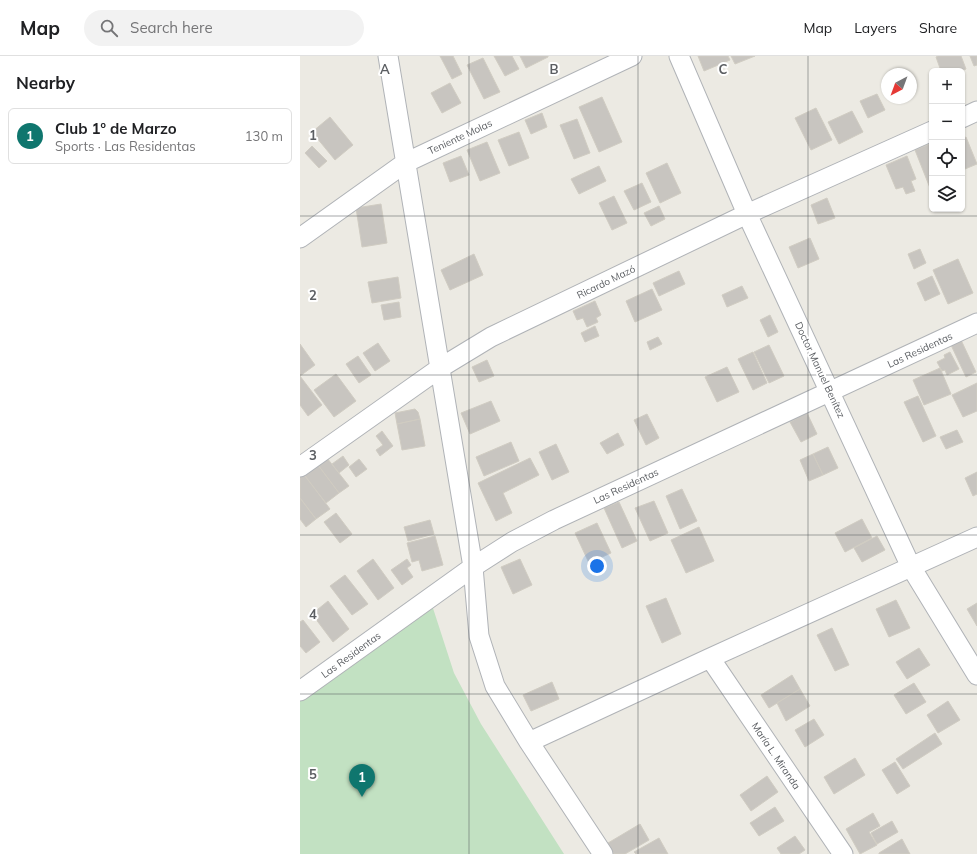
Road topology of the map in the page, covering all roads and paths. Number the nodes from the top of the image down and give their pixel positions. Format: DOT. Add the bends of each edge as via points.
graph roads {
  1 [pos="388,56"];
  2 [pos="632,56"];
  3 [pos="679,56"];
  4 [pos="977,111"];
  5 [pos="965,117"];
  6 [pos="929,132"];
  7 [pos="405,163"];
  8 [pos="747,214"];
  9 [pos="300,238"];
  10 [pos="977,323"];
  11 [pos="440,368"];
  12 [pos="830,392"];
  13 [pos="300,467"];
  14 [pos="977,537"];
  15 [pos="473,567"];
  16 [pos="911,567"];
  17 [pos="710,658"];
  18 [pos="977,675"];
  19 [pos="301,688"];
  20 [pos="529,742"];
  21 [pos="603,854"];
  22 [pos="842,854"];
  1 -- 7 [label="street"];
  2 -- 7 [label="street, Teniente Molas"];
  3 -- 8 [label="street, Doctor Manuel Benítez"];
  4 -- 5 [label="street"];
  6 -- 8 [label="street, Ricardo Mazó"];
  7 -- 9 [label="street, Teniente Molas"];
  7 -- 11 [label="street"];
  8 -- 11 [label="street, Ricardo Mazó" via="491,338"];
  8 -- 12 [label="street, Doctor Manuel Benítez"];
  10 -- 12 [label="street, Las Residentas"];
  11 -- 13 [label="street, Ricardo Mazó"];
  11 -- 15 [label="street"];
  12 -- 15 [label="street, Las Residentas" via="554,520 512,542"];
  12 -- 16 [label="street, Doctor Manuel Benítez"];
  14 -- 16 [label="street"];
  15 -- 19 [label="street, Las Residentas"];
  15 -- 20 [label="street" via="479,636 495,686"];
  16 -- 17 [label="street"];
  16 -- 18 [label="street, Doctor Manuel Benítez"];
  17 -- 20 [label="street"];
  17 -- 22 [label="street, María L. Miranda"];
  20 -- 21 [label="street"];
}
